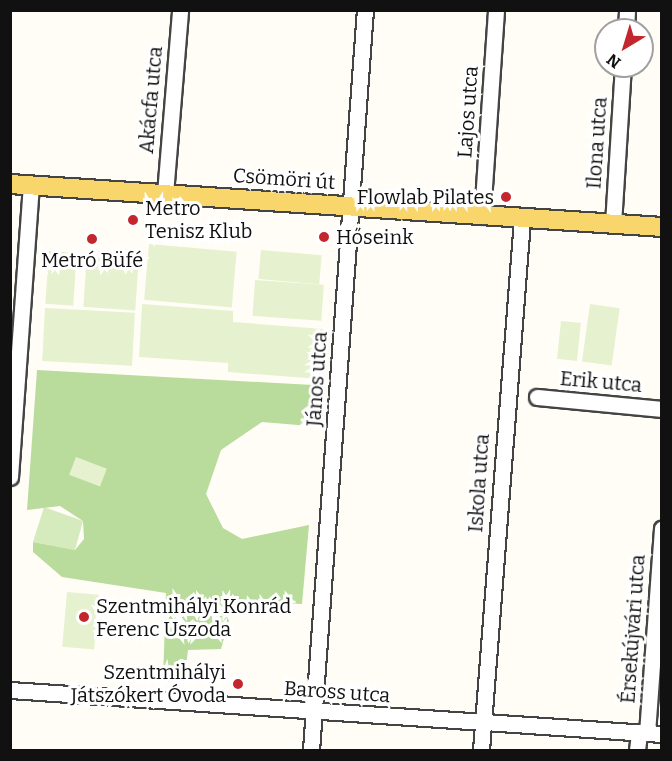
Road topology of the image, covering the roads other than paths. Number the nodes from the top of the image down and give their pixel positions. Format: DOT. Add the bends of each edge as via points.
graph roads {
  1 [pos="180,10"];
  2 [pos="365,10"];
  3 [pos="496,10"];
  4 [pos="622,78"];
  5 [pos="10,184"];
  6 [pos="31,185"];
  7 [pos="165,194"];
  8 [pos="351,206"];
  9 [pos="482,216"];
  10 [pos="522,219"];
  11 [pos="613,224"];
  12 [pos="662,227"];
  13 [pos="537,397"];
  14 [pos="662,409"];
  15 [pos="12,440"];
  16 [pos="10,477"];
  17 [pos="662,529"];
  18 [pos="10,690"];
  19 [pos="314,711"];
  20 [pos="483,722"];
  21 [pos="649,733"];
  22 [pos="311,750"];
  23 [pos="481,750"];
  24 [pos="637,750"];
  1 -- 7 [label="street, Akácfa utca"];
  2 -- 8 [label="street, János utca"];
  3 -- 9 [label="street, Lajos utca"];
  4 -- 11 [label="street, Ilona utca"];
  5 -- 6 [label="main road, Csömöri út"];
  6 -- 7 [label="main road, Csömöri út"];
  6 -- 15 [label="street"];
  7 -- 8 [label="main road, Csömöri út"];
  8 -- 9 [label="main road, Csömöri út"];
  8 -- 19 [label="street, János utca"];
  9 -- 10 [label="main road, Csömöri út"];
  10 -- 11 [label="main road, Csömöri út"];
  10 -- 20 [label="street, Iskola utca"];
  11 -- 12 [label="main road, Csömöri út"];
  13 -- 14 [label="street, Erik utca"];
  15 -- 16 [label="street"];
  17 -- 21 [label="street, Érsekújvári utca"];
  18 -- 19 [label="street, Baross utca"];
  19 -- 20 [label="street, Baross utca"];
  19 -- 22 [label="street, János utca"];
  20 -- 21 [label="street, Baross utca"];
  20 -- 23 [label="street, Iskola utca"];
  21 -- 24 [label="street, Érsekújvári utca"];
}
